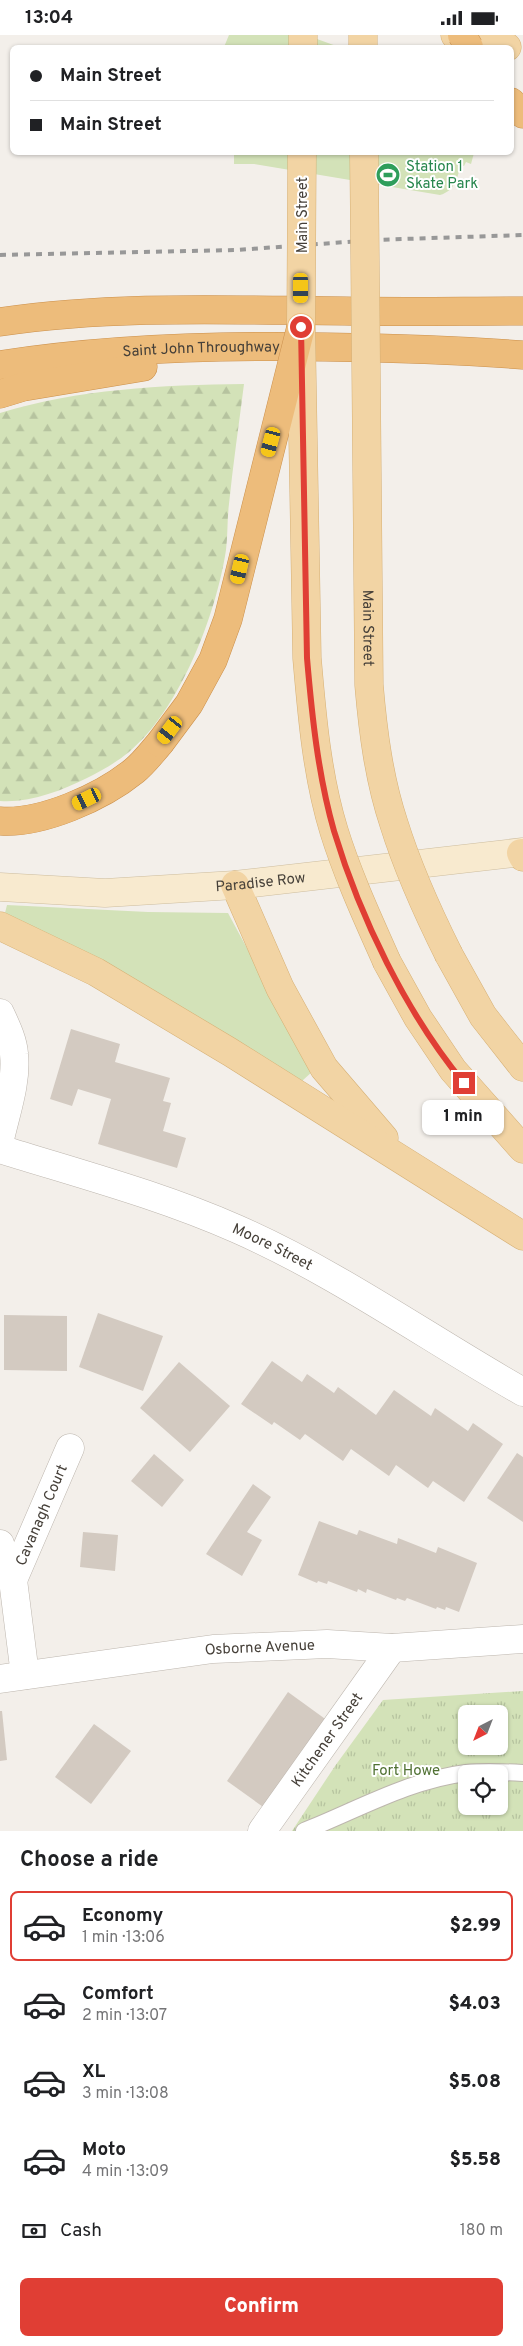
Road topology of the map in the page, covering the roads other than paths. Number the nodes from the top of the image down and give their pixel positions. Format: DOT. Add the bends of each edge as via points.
graph roads {
  1 [pos="455,35"];
  2 [pos="497,45"];
  3 [pos="514,105"];
  4 [pos="523,114"];
  5 [pos="302,155"];
  6 [pos="364,155"];
  7 [pos="523,311"];
  8 [pos="50,315"];
  9 [pos="0,316"];
  10 [pos="0,322"];
  11 [pos="301,327"];
  12 [pos="342,347"];
  13 [pos="523,355"];
  14 [pos="0,365"];
  15 [pos="0,394"];
  16 [pos="0,821"];
  17 [pos="522,854"];
  18 [pos="235,885"];
  19 [pos="0,887"];
  20 [pos="0,927"];
  21 [pos="0,1013"];
  22 [pos="523,1067"];
  23 [pos="0,1139"];
  24 [pos="0,1149"];
  25 [pos="523,1149"];
  26 [pos="406,1163"];
  27 [pos="523,1236"];
  28 [pos="523,1392"];
  29 [pos="70,1448"];
  30 [pos="0,1544"];
  31 [pos="13,1580"];
  32 [pos="523,1639"];
  33 [pos="392,1648"];
  34 [pos="13,1677"];
  35 [pos="523,1773"];
  36 [pos="262,1831"];
  37 [pos="304,1831"];
  1 -- 2 [label="main road"];
  3 -- 4 [label="highway"];
  5 -- 11 [label="main road, Main Street, bridge"];
  6 -- 22 [label="main road, Main Street, bridge" via="369,685 373,731 394,824 427,911 483,1016"];
  7 -- 8 [label="highway" via="223,309"];
  8 -- 9 [label="highway"];
  8 -- 10 [label="highway"];
  11 -- 16 [label="highway, bridge" via="228,619 213,661 189,704 135,771 103,791 56,813"];
  11 -- 25 [label="main road, Main Street, bridge" via="307,658 312,713 334,830 354,888 387,962 418,1018 453,1070"];
  12 -- 13 [label="highway, Saint John Throughway"];
  12 -- 14 [label="highway, Saint John Throughway" via="220,345 45,358"];
  12 -- 15 [label="highway" via="171,364 84,376"];
  17 -- 18 [label="main road, Paradise Row"];
  18 -- 19 [label="main road, Paradise Row" via="105,893"];
  18 -- 26 [label="main road" via="280,988 324,1068"];
  20 -- 26 [label="main road" via="96,972"];
  21 -- 23 [label="street" via="14,1054 13,1080"];
  24 -- 28 [label="street, Moore Street" via="158,1197 238,1229 302,1260"];
  26 -- 27 [label="main road"];
  29 -- 31 [label="street, Cavanagh Court"];
  30 -- 31 [label="street"];
  31 -- 34 [label="street"];
  32 -- 33 [label="street, Osborne Avenue"];
  33 -- 34 [label="street, Osborne Avenue" via="326,1644 213,1649"];
  33 -- 36 [label="street, Kitchener Street"];
  35 -- 37 [label="lane" via="466,1773 435,1779"];
}
